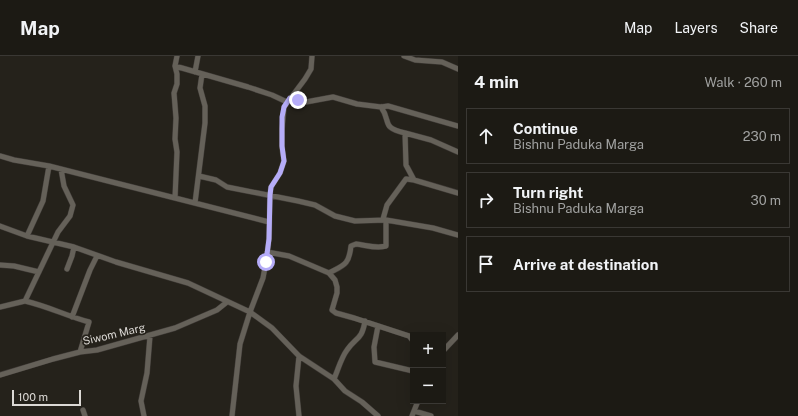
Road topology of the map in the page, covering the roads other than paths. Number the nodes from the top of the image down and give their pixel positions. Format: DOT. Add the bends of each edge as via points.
graph roads {
  1 [pos="177,56"];
  2 [pos="198,56"];
  3 [pos="312,56"];
  4 [pos="404,56"];
  5 [pos="175,66"];
  6 [pos="458,69"];
  7 [pos="196,72"];
  8 [pos="202,74"];
  9 [pos="289,100"];
  10 [pos="381,107"];
  11 [pos="458,126"];
  12 [pos="405,133"];
  13 [pos="458,152"];
  14 [pos="0,156"];
  15 [pos="406,165"];
  16 [pos="48,166"];
  17 [pos="61,169"];
  18 [pos="199,176"];
  19 [pos="406,179"];
  20 [pos="414,180"];
  21 [pos="458,193"];
  22 [pos="270,195"];
  23 [pos="175,198"];
  24 [pos="195,203"];
  25 [pos="385,220"];
  26 [pos="269,222"];
  27 [pos="0,226"];
  28 [pos="458,235"];
  29 [pos="27,236"];
  30 [pos="53,242"];
  31 [pos="74,247"];
  32 [pos="267,252"];
  33 [pos="97,256"];
  34 [pos="0,265"];
  35 [pos="67,270"];
  36 [pos="39,272"];
  37 [pos="329,273"];
  38 [pos="25,301"];
  39 [pos="227,302"];
  40 [pos="0,307"];
  41 [pos="250,312"];
  42 [pos="72,317"];
  43 [pos="365,321"];
  44 [pos="378,326"];
  45 [pos="458,335"];
  46 [pos="150,336"];
  47 [pos="410,337"];
  48 [pos="446,348"];
  49 [pos="80,352"];
  50 [pos="299,356"];
  51 [pos="410,370"];
  52 [pos="0,376"];
  53 [pos="334,379"];
  54 [pos="413,413"];
  55 [pos="144,416"];
  56 [pos="232,416"];
  57 [pos="299,416"];
  58 [pos="378,416"];
  59 [pos="431,416"];
  1 -- 5 [label="street"];
  2 -- 7 [label="street"];
  3 -- 9 [label="street" via="311,69"];
  4 -- 6 [label="street" via="415,60 442,62"];
  5 -- 7 [label="street"];
  5 -- 23 [label="street"];
  7 -- 8 [label="street"];
  8 -- 9 [label="street"];
  8 -- 18 [label="street" via="200,88 205,106 205,123"];
  9 -- 10 [label="street" via="306,102 333,97"];
  9 -- 22 [label="street" via="284,107 282,129 284,161 271,187"];
  10 -- 11 [label="street" via="388,106"];
  10 -- 12 [label="street" via="387,124 394,130"];
  12 -- 13 [label="street" via="431,140"];
  12 -- 15 [label="street"];
  14 -- 16 [label="street"];
  15 -- 19 [label="street"];
  15 -- 20 [label="street"];
  16 -- 17 [label="street"];
  16 -- 29 [label="street" via="43,201"];
  17 -- 23 [label="street"];
  17 -- 30 [label="street" via="64,186 73,205 70,216"];
  18 -- 22 [label="street" via="227,186"];
  18 -- 24 [label="street"];
  19 -- 20 [label="street"];
  19 -- 25 [label="street" via="387,205"];
  20 -- 21 [label="street"];
  22 -- 25 [label="street" via="315,205 349,220"];
  22 -- 26 [label="street"];
  23 -- 24 [label="street"];
  24 -- 26 [label="street"];
  25 -- 28 [label="street"];
  25 -- 37 [label="street" via="386,246 351,246 350,257 345,265"];
  26 -- 32 [label="street"];
  27 -- 29 [label="street"];
  29 -- 30 [label="street"];
  30 -- 31 [label="street"];
  30 -- 36 [label="street"];
  31 -- 33 [label="street"];
  31 -- 35 [label="street"];
  32 -- 37 [label="street" via="289,256"];
  32 -- 41 [label="street" via="263,278"];
  33 -- 39 [label="street" via="188,283"];
  33 -- 42 [label="street"];
  34 -- 36 [label="street"];
  36 -- 38 [label="street"];
  37 -- 43 [label="street" via="335,280 337,293 332,310"];
  38 -- 40 [label="street"];
  38 -- 42 [label="street"];
  39 -- 41 [label="street"];
  39 -- 46 [label="street, Siwom Marg" via="206,316"];
  41 -- 50 [label="street" via="272,328"];
  41 -- 56 [label="street" via="240,344"];
  42 -- 49 [label="street" via="89,322"];
  43 -- 44 [label="street"];
  43 -- 53 [label="street" via="363,332 347,350"];
  44 -- 47 [label="street"];
  44 -- 51 [label="street" via="374,347 375,362"];
  45 -- 48 [label="street"];
  46 -- 49 [label="street, Siwom Marg"];
  46 -- 55 [label="street" via="147,373 141,401"];
  49 -- 52 [label="street, Siwom Marg"];
  50 -- 53 [label="street"];
  50 -- 57 [label="street" via="296,386"];
  53 -- 58 [label="street" via="345,391"];
  54 -- 59 [label="street"];
}
